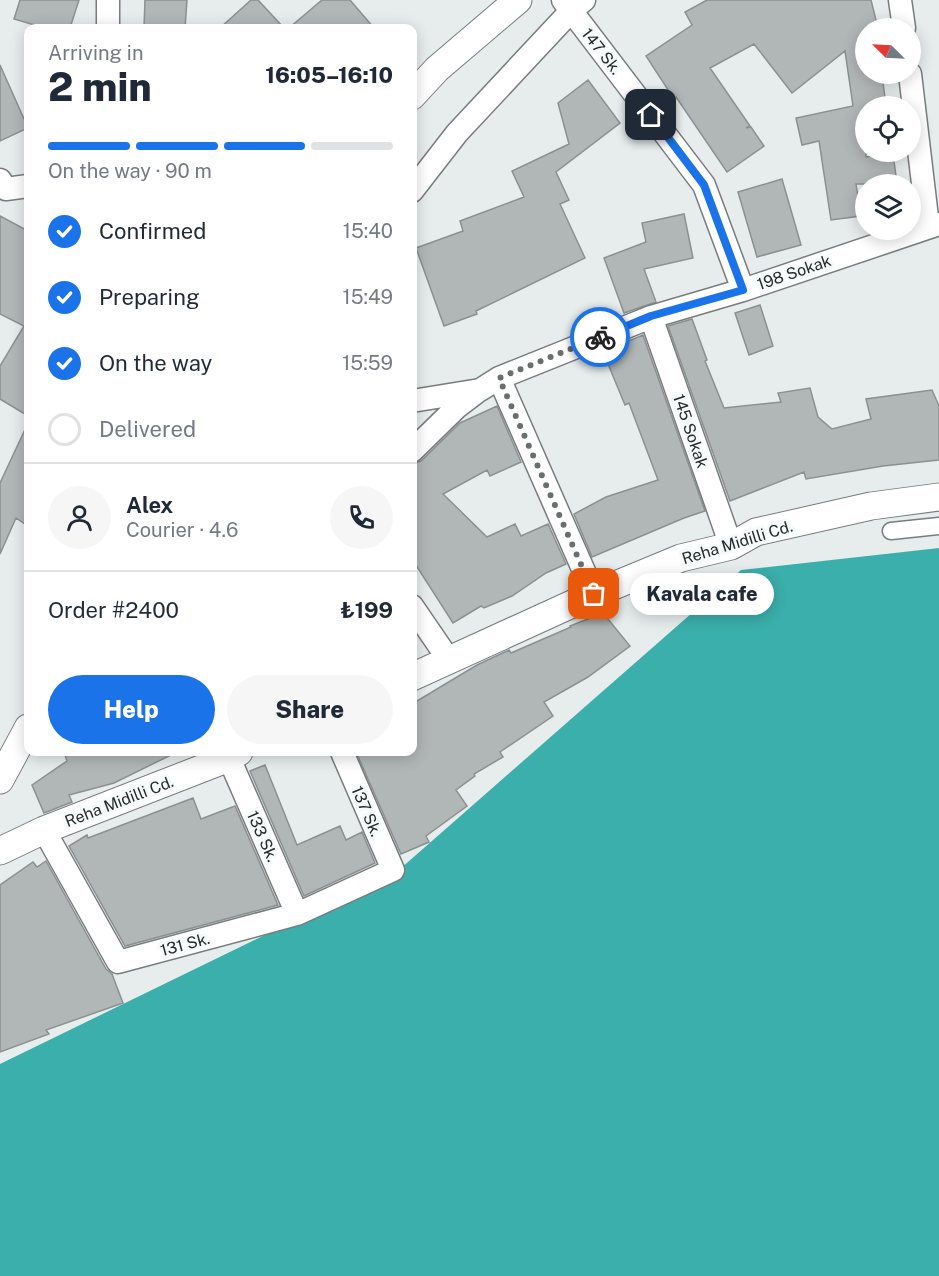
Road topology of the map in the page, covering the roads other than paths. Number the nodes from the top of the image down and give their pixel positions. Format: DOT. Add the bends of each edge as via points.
graph roads {
  1 [pos="108,0"];
  2 [pos="518,0"];
  3 [pos="900,0"];
  4 [pos="573,4"];
  5 [pos="903,18"];
  6 [pos="108,24"];
  7 [pos="912,84"];
  8 [pos="417,91"];
  9 [pos="0,180"];
  10 [pos="417,185"];
  11 [pos="24,187"];
  12 [pos="934,225"];
  13 [pos="743,290"];
  14 [pos="651,316"];
  15 [pos="499,378"];
  16 [pos="480,390"];
  17 [pos="417,400"];
  18 [pos="417,446"];
  19 [pos="939,498"];
  20 [pos="939,526"];
  21 [pos="891,531"];
  22 [pos="731,546"];
  23 [pos="594,594"];
  24 [pos="417,613"];
  25 [pos="449,660"];
  26 [pos="417,675"];
  27 [pos="24,735"];
  28 [pos="231,756"];
  29 [pos="234,756"];
  30 [pos="344,756"];
  31 [pos="1,777"];
  32 [pos="44,830"];
  33 [pos="0,851"];
  34 [pos="393,870"];
  35 [pos="297,914"];
  1 -- 6 [label="street"];
  2 -- 8 [label="street"];
  3 -- 5 [label="street"];
  4 -- 10 [label="street" via="457,133"];
  4 -- 13 [label="street, 147 Sk." via="704,185"];
  7 -- 12 [label="street"];
  9 -- 11 [label="street" via="6,189"];
  12 -- 13 [label="street, 198 Sokak"];
  13 -- 14 [label="street, 198 Sokak"];
  14 -- 15 [label="street, 198 Sokak"];
  14 -- 22 [label="street, 145 Sokak"];
  15 -- 16 [label="street, 198 Sokak"];
  15 -- 23 [label="street"];
  16 -- 17 [label="street, 198 Sokak"];
  16 -- 18 [label="street"];
  19 -- 22 [label="street, Reha Midilli Cd." via="871,506 756,532"];
  20 -- 21 [label="street"];
  22 -- 23 [label="street, Reha Midilli Cd." via="681,558"];
  23 -- 25 [label="street, Reha Midilli Cd."];
  24 -- 25 [label="street"];
  25 -- 26 [label="street, Reha Midilli Cd."];
  27 -- 31 [label="street"];
  28 -- 32 [label="street, Reha Midilli Cd."];
  29 -- 35 [label="street, 133 Sk."];
  30 -- 34 [label="street, 137 Sk."];
  32 -- 33 [label="street, Reha Midilli Cd."];
  32 -- 35 [label="street, 131 Sk." via="118,962"];
  34 -- 35 [label="street, 131 Sk."];
}
